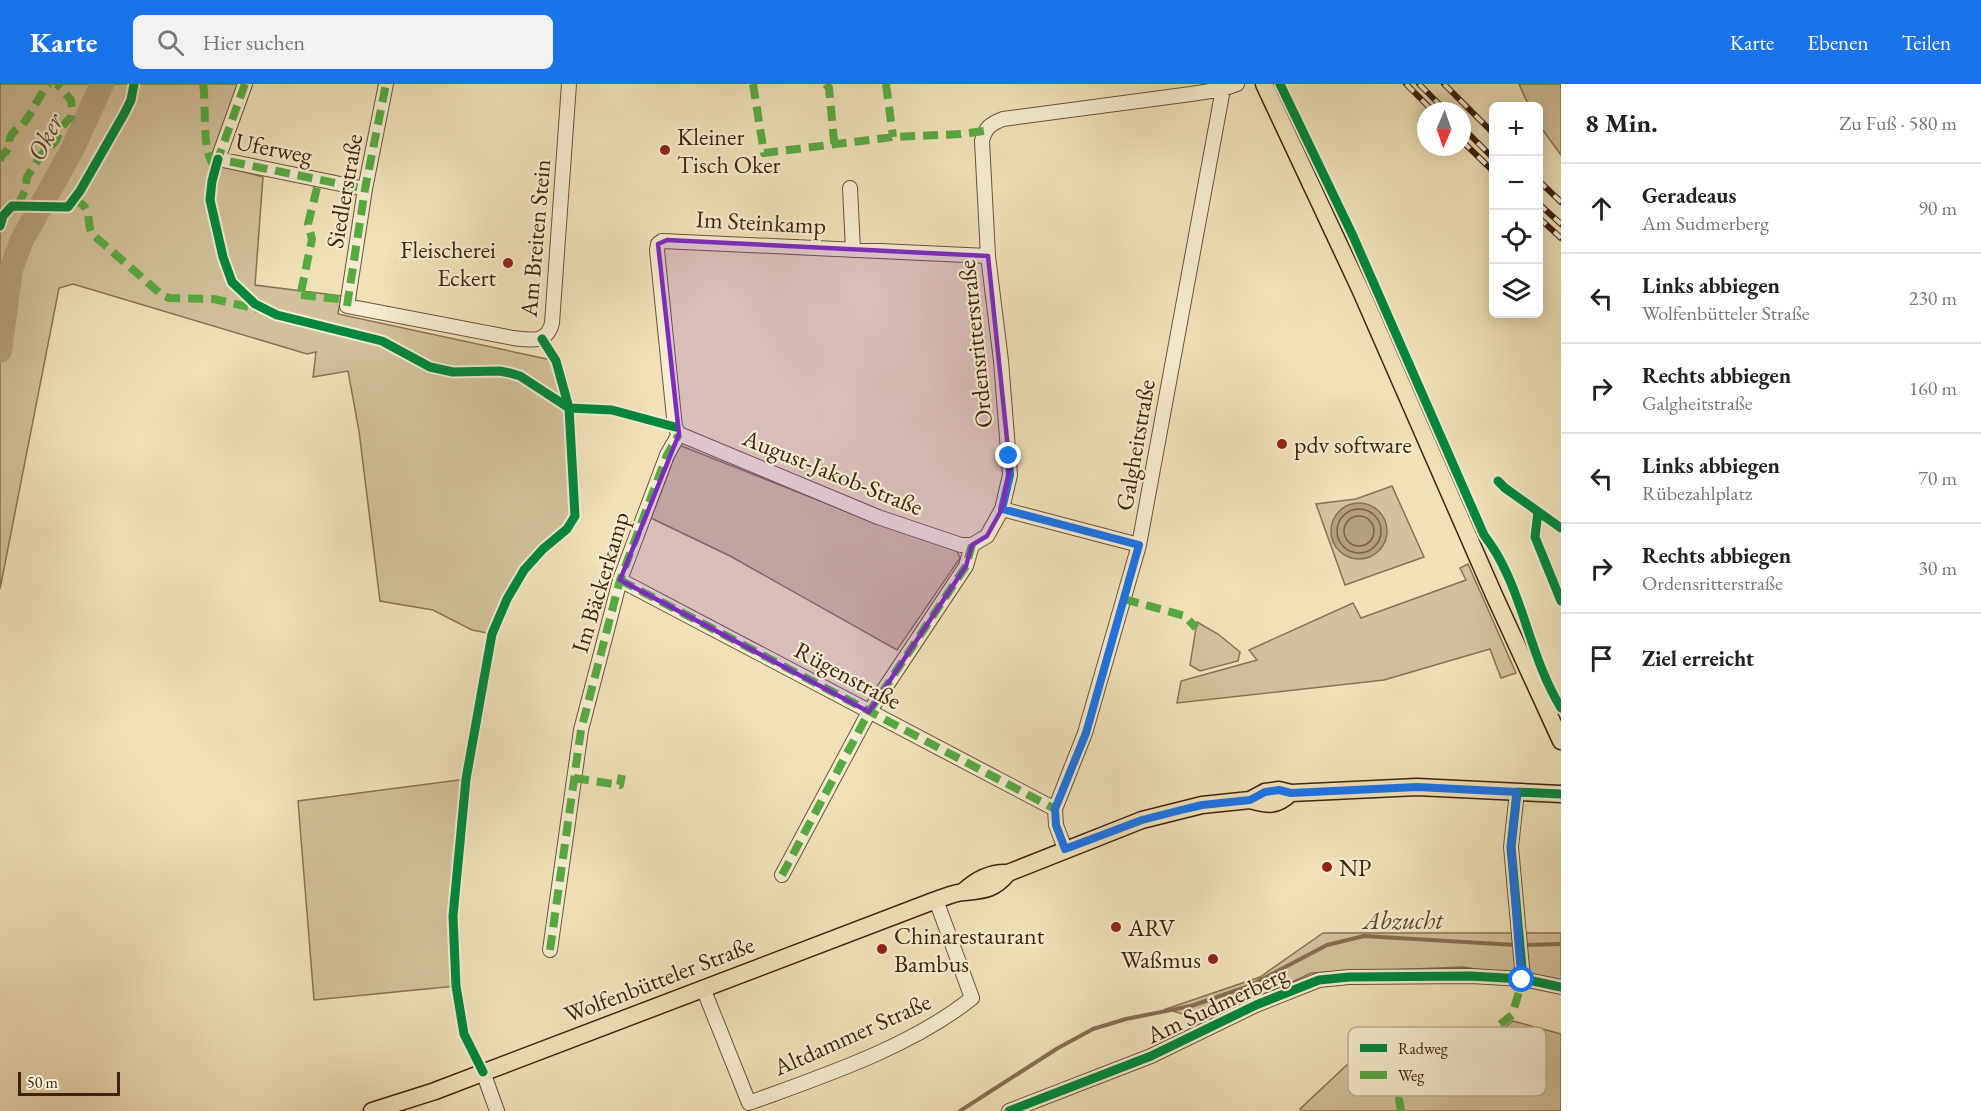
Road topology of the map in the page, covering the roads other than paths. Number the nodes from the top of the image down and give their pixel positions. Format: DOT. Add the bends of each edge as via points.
graph roads {
  1 [pos="245,84"];
  2 [pos="386,84"];
  3 [pos="569,84"];
  4 [pos="1238,84"];
  5 [pos="1264,84"];
  6 [pos="1223,89"];
  7 [pos="850,188"];
  8 [pos="365,189"];
  9 [pos="853,250"];
  10 [pos="987,256"];
  11 [pos="347,306"];
  12 [pos="679,434"];
  13 [pos="1002,509"];
  14 [pos="972,545"];
  15 [pos="1139,545"];
  16 [pos="620,580"];
  17 [pos="869,712"];
  18 [pos="1561,741"];
  19 [pos="1517,792"];
  20 [pos="1561,794"];
  21 [pos="1055,809"];
  22 [pos="1065,849"];
  23 [pos="782,876"];
  24 [pos="936,900"];
  25 [pos="550,950"];
  26 [pos="1522,980"];
  27 [pos="1561,987"];
  28 [pos="703,988"];
  29 [pos="483,1072"];
  30 [pos="747,1107"];
  31 [pos="372,1111"];
  32 [pos="497,1111"];
  33 [pos="1009,1111"];
  1 -- 8 [label="street, Uferweg" via="218,159"];
  2 -- 8 [label="street, Siedlerstraße"];
  3 -- 11 [label="street, Am Breiten Stein" via="552,323 542,339 513,338"];
  4 -- 6 [label="street"];
  5 -- 18 [label="main road" via="1360,289"];
  6 -- 10 [label="street, Ordensritterstraße" via="992,123 984,131 982,141"];
  6 -- 15 [label="street, Galgheitstraße"];
  7 -- 9 [label="street, Im Steinkamp"];
  8 -- 11 [label="street, Siedlerstraße"];
  9 -- 10 [label="street, Im Steinkamp"];
  9 -- 12 [label="street, Im Steinkamp" via="667,240 658,244 675,428"];
  10 -- 13 [label="street, Ordensritterstraße" via="1010,468"];
  12 -- 14 [label="street, August-Jakob-Straße" via="878,517 961,545"];
  12 -- 16 [label="street, Im Bäckerkamp" via="667,455"];
  13 -- 14 [label="street, Ordensritterstraße" via="987,536"];
  13 -- 15 [label="street"];
  14 -- 17 [label="street, Ordensritterstraße" via="966,566"];
  15 -- 21 [label="street, Galgheitstraße" via="1086,733"];
  16 -- 17 [label="street, Rügenstraße"];
  16 -- 25 [label="street, Im Bäckerkamp" via="581,730"];
  17 -- 21 [label="street, Rügenstraße"];
  17 -- 23 [label="street, Ordensritterstraße"];
  19 -- 20 [label="main road, Wolfenbütteler Straße"];
  19 -- 22 [label="main road, Wolfenbütteler Straße" via="1417,787 1291,793 1279,790 1250,800 1202,805 1142,820"];
  19 -- 26 [label="street" via="1511,847"];
  21 -- 22 [label="street"];
  22 -- 24 [label="main road, Wolfenbütteler Straße" via="1008,873 989,875 963,892"];
  24 -- 28 [label="main road, Wolfenbütteler Straße"];
  24 -- 30 [label="street, Altdammer Straße" via="972,998 931,1028"];
  26 -- 27 [label="street, Am Sudmerberg"];
  26 -- 33 [label="street, Am Sudmerberg" via="1460,976 1319,980 1256,1005 1151,1056"];
  28 -- 29 [label="main road, Wolfenbütteler Straße"];
  28 -- 30 [label="street, Altdammer Straße"];
  29 -- 31 [label="main road, Wolfenbütteler Straße"];
  29 -- 32 [label="street"];
}
